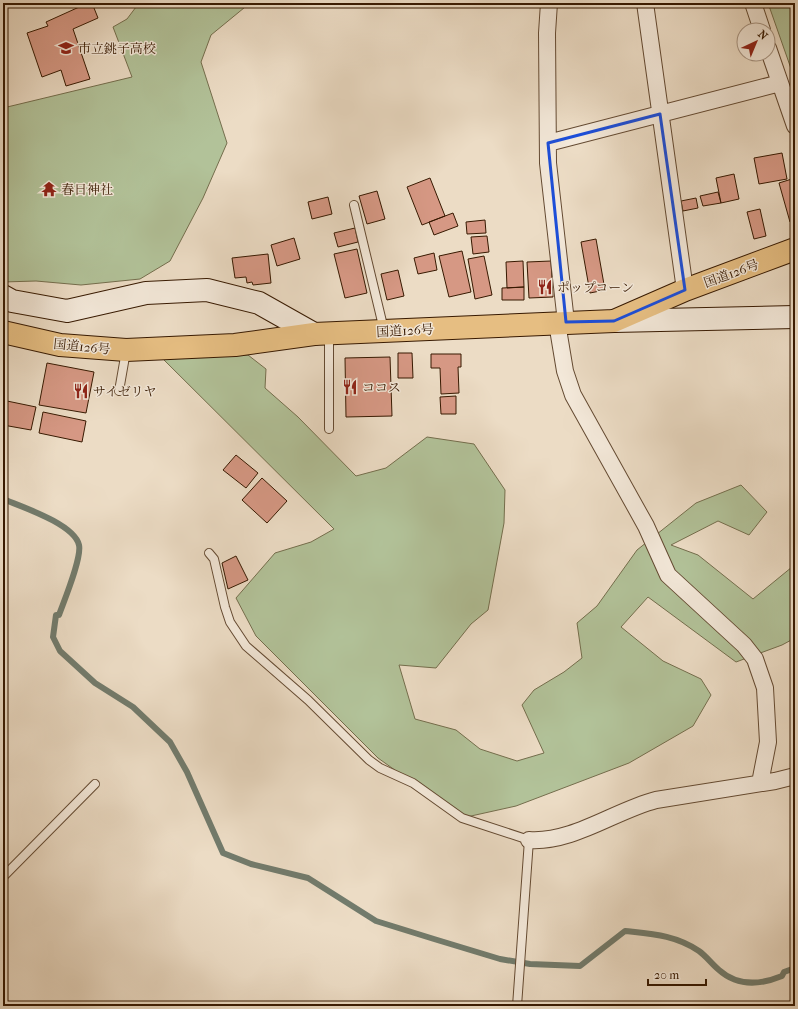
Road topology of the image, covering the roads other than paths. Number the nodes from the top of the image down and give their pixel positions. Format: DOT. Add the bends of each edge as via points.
graph roads {
  1 [pos="548,3"];
  2 [pos="645,3"];
  3 [pos="752,3"];
  4 [pos="759,22"];
  5 [pos="773,62"];
  6 [pos="780,83"];
  7 [pos="660,114"];
  8 [pos="795,126"];
  9 [pos="548,143"];
  10 [pos="354,205"];
  11 [pos="795,249"];
  12 [pos="685,290"];
  13 [pos="3,296"];
  14 [pos="795,317"];
  15 [pos="614,321"];
  16 [pos="562,322"];
  17 [pos="384,331"];
  18 [pos="3,332"];
  19 [pos="322,334"];
  20 [pos="126,350"];
  21 [pos="119,390"];
  22 [pos="329,430"];
  23 [pos="209,552"];
  24 [pos="795,776"];
  25 [pos="760,783"];
  26 [pos="95,784"];
  27 [pos="529,840"];
  28 [pos="3,877"];
  29 [pos="517,1006"];
  1 -- 9 [label="street"];
  2 -- 7 [label="street"];
  3 -- 4 [label="street"];
  5 -- 6 [label="street"];
  6 -- 7 [label="street"];
  6 -- 8 [label="street"];
  7 -- 9 [label="street"];
  7 -- 12 [label="street"];
  9 -- 16 [label="street"];
  10 -- 17 [label="lane"];
  11 -- 12 [label="highway, 国道126号"];
  12 -- 15 [label="highway, 国道126号"];
  13 -- 19 [label="street" via="67,311 146,293 207,290 259,303"];
  14 -- 15 [label="street"];
  15 -- 16 [label="highway, 国道126号"];
  16 -- 17 [label="highway, 国道126号"];
  16 -- 25 [label="street" via="565,371 573,395 646,526 668,575 744,645 755,659 765,688 768,742"];
  17 -- 19 [label="highway, 国道126号"];
  18 -- 20 [label="highway, 国道126号" via="60,345"];
  19 -- 20 [label="highway, 国道126号" via="235,345"];
  19 -- 22 [label="lane"];
  20 -- 21 [label="lane"];
  23 -- 27 [label="lane" via="214,559 230,622 246,646 308,700 370,760 380,768 413,783 462,818"];
  24 -- 25 [label="street"];
  25 -- 27 [label="street" via="656,800 636,805 569,833 542,841"];
  26 -- 28 [label="lane"];
  27 -- 29 [label="lane"];
}
